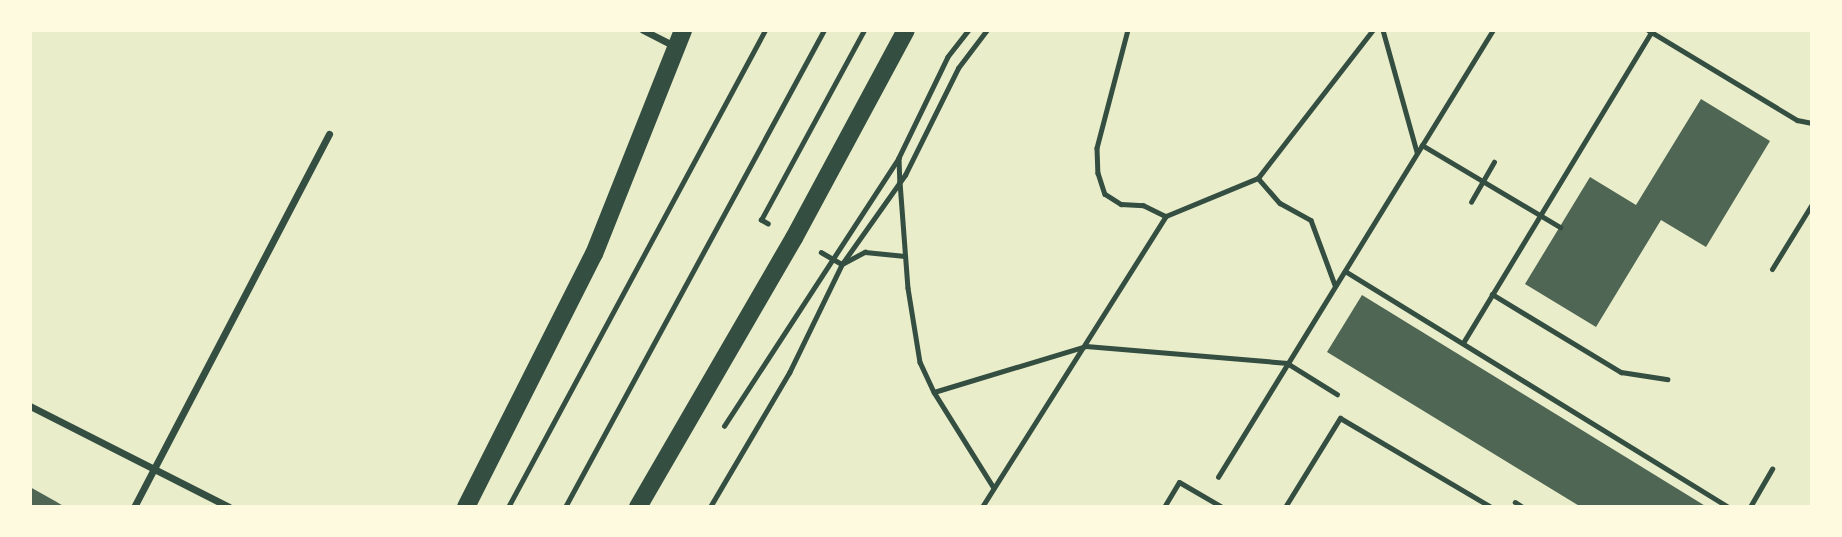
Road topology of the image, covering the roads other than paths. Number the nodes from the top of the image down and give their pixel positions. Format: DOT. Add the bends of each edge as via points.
graph roads {
  1 [pos="643,30"];
  2 [pos="765,30"];
  3 [pos="824,30"];
  4 [pos="906,30"];
  5 [pos="679,38"];
  6 [pos="330,134"];
  7 [pos="1812,204"];
  8 [pos="1772,269"];
  9 [pos="30,406"];
  10 [pos="155,468"];
  11 [pos="134,507"];
  12 [pos="229,507"];
  13 [pos="466,507"];
  14 [pos="508,507"];
  15 [pos="565,507"];
  16 [pos="638,507"];
  17 [pos="1164,507"];
  18 [pos="1222,507"];
  19 [pos="1285,507"];
  20 [pos="1491,507"];
  1 -- 5 [label="street"];
  2 -- 14 [label="lane"];
  3 -- 15 [label="lane"];
  4 -- 16 [label="main road" via="794,238"];
  5 -- 13 [label="main road" via="594,254"];
  6 -- 10 [label="street"];
  7 -- 8 [label="lane"];
  9 -- 10 [label="street"];
  10 -- 11 [label="street"];
  10 -- 12 [label="street"];
  17 -- 18 [label="lane" via="1179,482"];
  19 -- 20 [label="lane" via="1340,418"];
}
